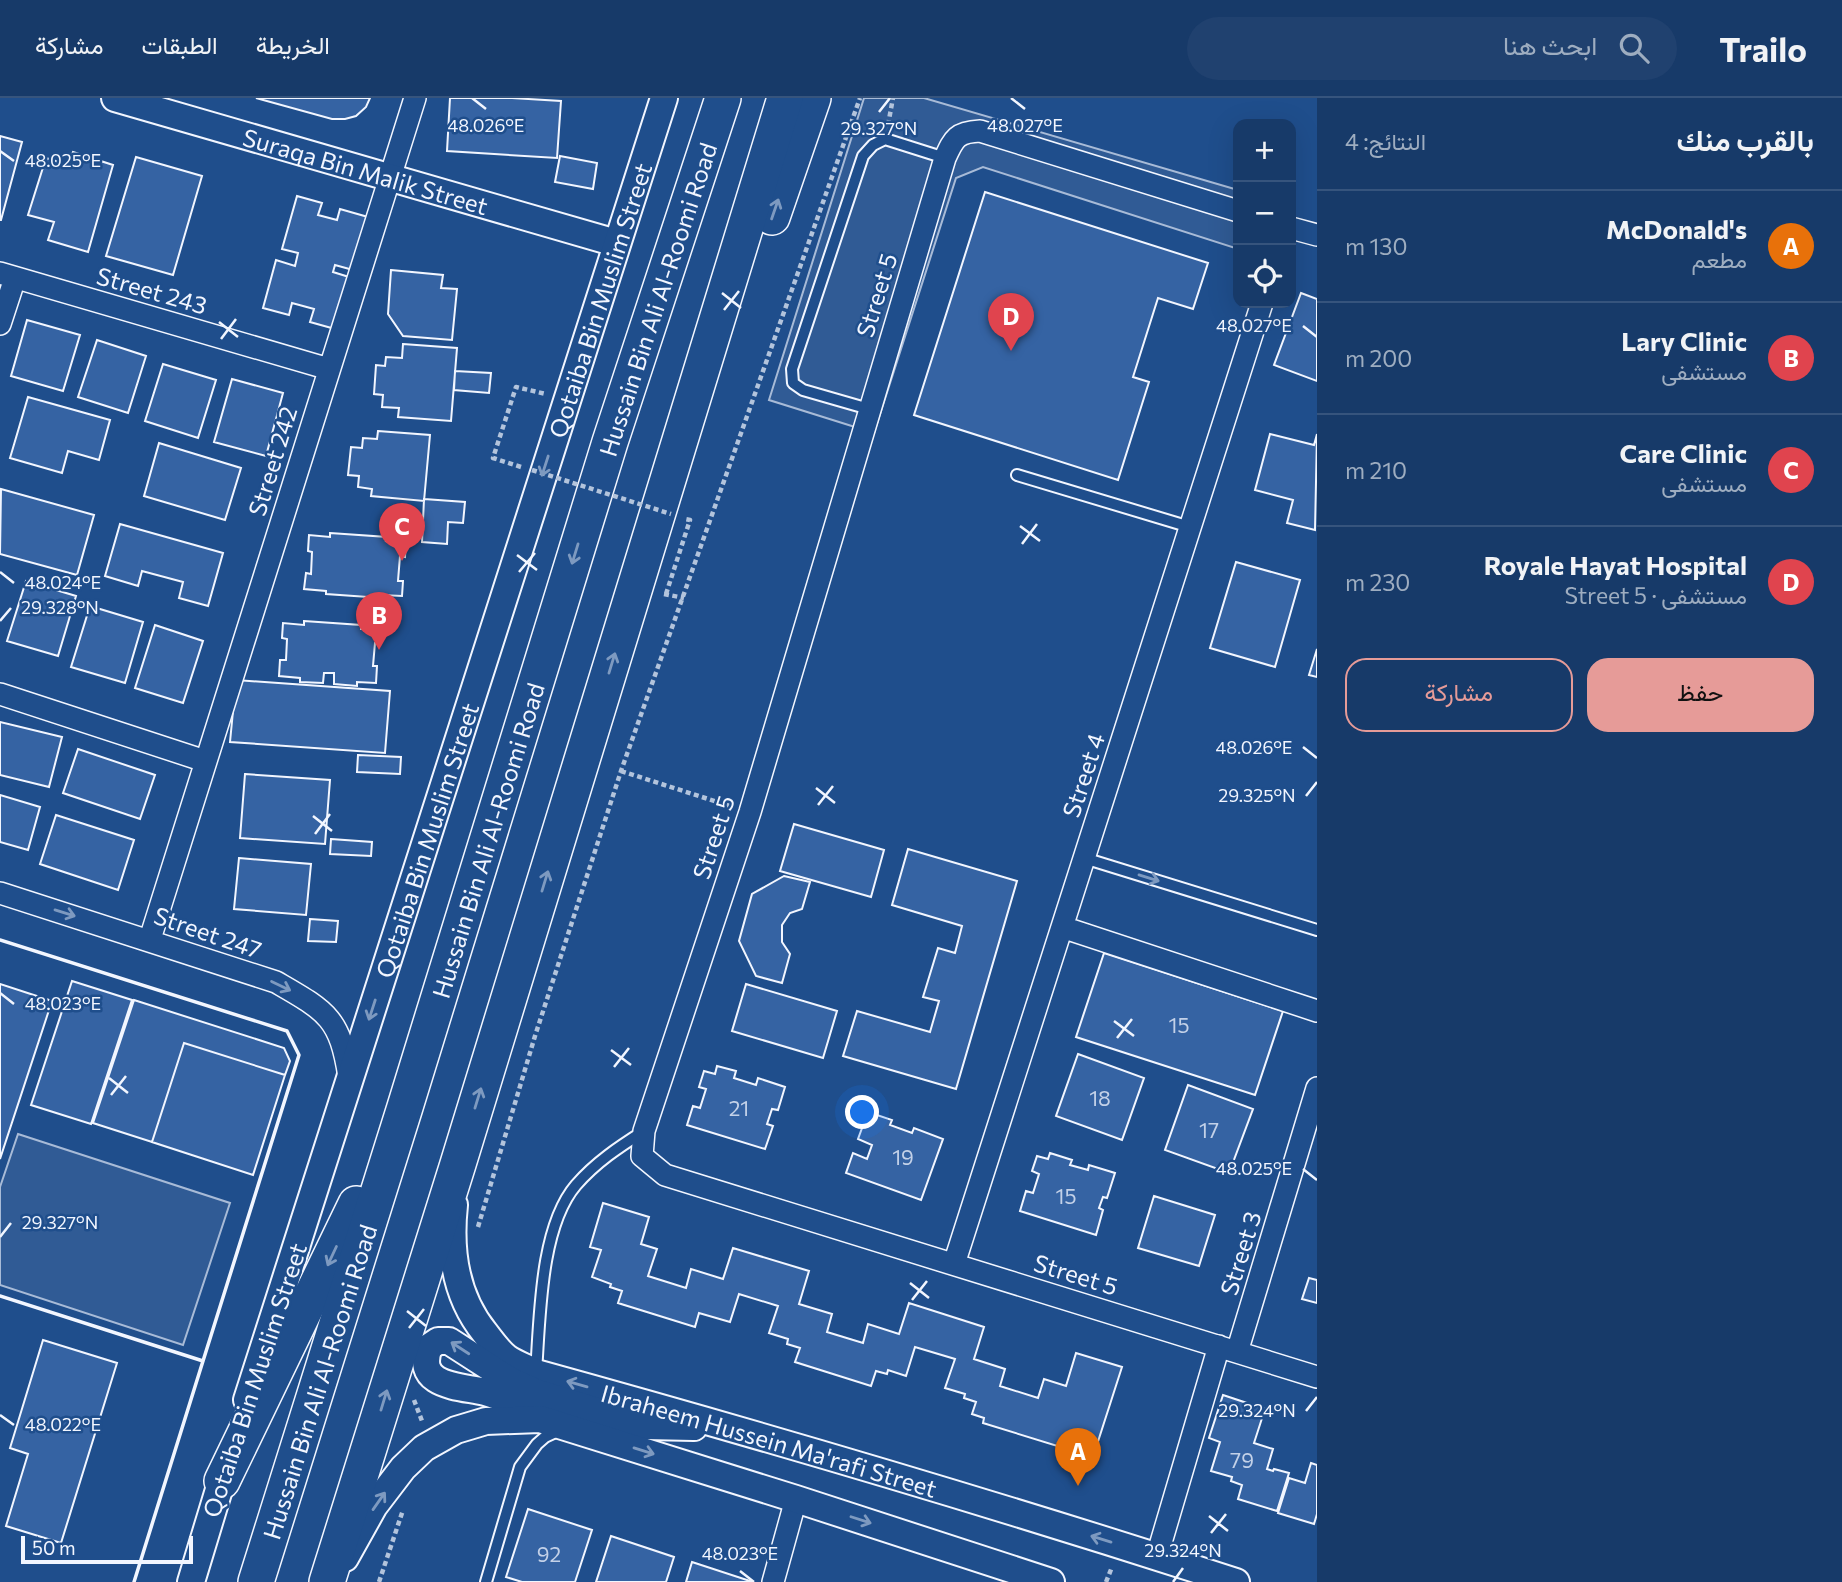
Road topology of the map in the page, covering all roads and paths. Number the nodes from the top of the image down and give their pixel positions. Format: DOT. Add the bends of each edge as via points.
graph roads {
  1 [pos="115,98"];
  2 [pos="415,98"];
  3 [pos="664,98"];
  4 [pos="699,98"];
  5 [pos="723,98"];
  6 [pos="785,98"];
  7 [pos="813,98"];
  8 [pos="860,98"];
  9 [pos="893,98"];
  10 [pos="886,139"];
  11 [pos="945,158"];
  12 [pos="391,177"];
  13 [pos="1233,209"];
  14 [pos="1296,229"];
  15 [pos="1317,235"];
  16 [pos="616,243"];
  17 [pos="8,276"];
  18 [pos="1260,308"];
  19 [pos="0,324"];
  20 [pos="329,369"];
  21 [pos="566,400"];
  22 [pos="869,409"];
  23 [pos="610,442"];
  24 [pos="1017,475"];
  25 [pos="666,507"];
  26 [pos="690,520"];
  27 [pos="1190,527"];
  28 [pos="667,594"];
  29 [pos="0,694"];
  30 [pos="205,761"];
  31 [pos="621,771"];
  32 [pos="750,812"];
  33 [pos="1084,858"];
  34 [pos="0,892"];
  35 [pos="1062,926"];
  36 [pos="1317,930"];
  37 [pos="150,940"];
  38 [pos="1317,1011"];
  39 [pos="349,1079"];
  40 [pos="1317,1088"];
  41 [pos="405,1107"];
  42 [pos="644,1131"];
  43 [pos="458,1164"];
  44 [pos="475,1233"];
  45 [pos="954,1264"];
  46 [pos="1228,1349"];
  47 [pos="536,1373"];
  48 [pos="1317,1377"];
  49 [pos="411,1392"];
  50 [pos="540,1419"];
  51 [pos="567,1427"];
  52 [pos="731,1427"];
  53 [pos="424,1448"];
  54 [pos="222,1481"];
  55 [pos="796,1499"];
  56 [pos="403,1509"];
  57 [pos="1157,1556"];
  58 [pos="191,1582"];
  59 [pos="256,1582"];
  60 [pos="327,1582"];
  61 [pos="334,1582"];
  62 [pos="379,1582"];
  63 [pos="486,1582"];
  64 [pos="773,1582"];
  65 [pos="1051,1582"];
  66 [pos="1236,1582"];
  1 -- 12 [label="street, Suraqa Bin Malik Street"];
  2 -- 12 [label="street, Street 242"];
  3 -- 16 [label="street, Qotaiba Bin Muslim Street"];
  4 -- 23 [label="highway"];
  5 -- 23 [label="highway, Hussain Bin Ali Al-Roomi Road"];
  6 -- 25 [label="highway"];
  25 -- 7 [label="highway, one-way"];
  8 -- 31 [label="path"];
  9 -- 10 [label="path"];
  10 -- 11 [label="lane"];
  10 -- 22 [label="lane" via="863,156 792,369 793,383 803,390"];
  11 -- 13 [label="street, Street 5" via="963,132 979,131"];
  11 -- 22 [label="street, Street 5"];
  12 -- 16 [label="street, Suraqa Bin Malik Street"];
  12 -- 20 [label="street, Street 242"];
  14 -- 15 [label="street"];
  16 -- 21 [label="street, Qotaiba Bin Muslim Street"];
  17 -- 19 [label="street"];
  17 -- 20 [label="street, Street 243"];
  18 -- 27 [label="street, Street 4"];
  20 -- 30 [label="street, Street 242"];
  21 -- 25 [label="path, bridge" via="516,387 493,458"];
  21 -- 39 [label="street, Qotaiba Bin Muslim Street, one-way"];
  22 -- 32 [label="street, Street 5"];
  23 -- 41 [label="highway, Hussain Bin Ali Al-Roomi Road, one-way"];
  24 -- 27 [label="lane"];
  43 -- 25 [label="highway, one-way"];
  26 -- 28 [label="path"];
  27 -- 33 [label="street, Street 4"];
  29 -- 30 [label="street"];
  30 -- 37 [label="street, Street 242"];
  31 -- 32 [label="path"];
  31 -- 44 [label="path"];
  32 -- 42 [label="street, Street 5"];
  33 -- 35 [label="street, Street 4"];
  33 -- 36 [label="lane, one-way"];
  34 -- 37 [label="street, Street 247, one-way"];
  35 -- 38 [label="street"];
  35 -- 45 [label="street, Street 4"];
  37 -- 39 [label="street, Street 247, one-way" via="276,982 317,1006 338,1031"];
  39 -- 54 [label="street, Qotaiba Bin Muslim Street"];
  40 -- 46 [label="street, Street 3"];
  41 -- 54 [label="highway, one-way"];
  41 -- 59 [label="highway, Hussain Bin Ali Al-Roomi Road"];
  42 -- 45 [label="street, Street 5" via="642,1156 665,1175"];
  42 -- 47 [label="lane" via="603,1158 574,1187 553,1229 544,1272"];
  43 -- 47 [label="street, Ibraheem Hussein Ma'rafi Street" via="453,1218 457,1281 472,1317 496,1348"];
  60 -- 43 [label="highway, one-way"];
  45 -- 46 [label="street, Street 5"];
  46 -- 48 [label="street, Street 5"];
  46 -- 57 [label="street, Street 3"];
  52 -- 47 [label="street, Ibraheem Hussein Ma'rafi Street, one-way"];
  49 -- 53 [label="path" via="424,1427"];
  50 -- 51 [label="street, Ibraheem Hussein Ma'rafi Street"];
  52 -- 50 [label="street, one-way" via="646,1426 538,1393 449,1341 429,1347 426,1364 435,1378 452,1387 486,1392"];
  50 -- 53 [label="street, Ibraheem Hussein Ma'rafi Street" via="486,1421 456,1430"];
  51 -- 55 [label="street, Ibraheem Hussein Ma'rafi Street, one-way"];
  51 -- 63 [label="lane" via="545,1437 520,1467"];
  57 -- 52 [label="street, Ibraheem Hussein Ma'rafi Street, one-way"];
  61 -- 53 [label="street, Ibraheem Hussein Ma'rafi Street, one-way" via="374,1506"];
  54 -- 58 [label="street, Qotaiba Bin Muslim Street"];
  55 -- 64 [label="street"];
  55 -- 65 [label="street, Ibraheem Hussein Ma'rafi Street, one-way"];
  56 -- 62 [label="path"];
  57 -- 66 [label="street, Ibraheem Hussein Ma'rafi Street"];
}
